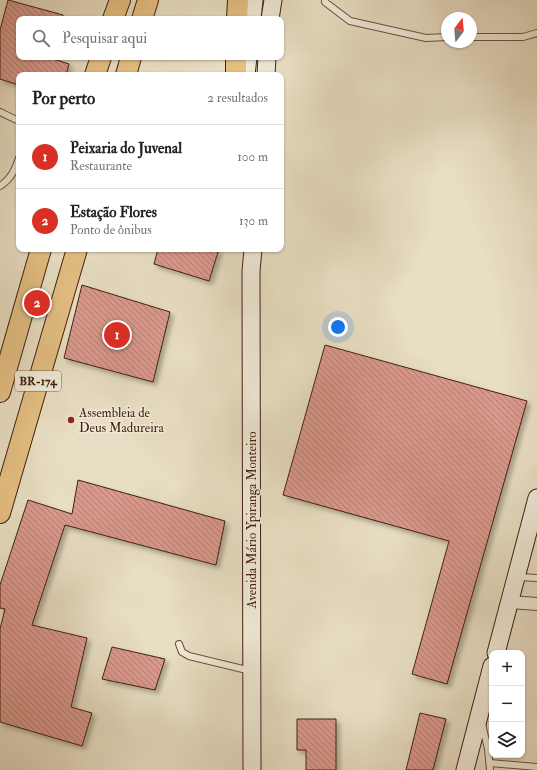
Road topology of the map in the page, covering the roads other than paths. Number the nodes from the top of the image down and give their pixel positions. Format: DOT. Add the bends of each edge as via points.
graph roads {
  1 [pos="115,0"];
  2 [pos="120,0"];
  3 [pos="148,0"];
  4 [pos="238,0"];
  5 [pos="254,0"];
  6 [pos="272,0"];
  7 [pos="324,0"];
  8 [pos="112,16"];
  9 [pos="113,16"];
  10 [pos="143,16"];
  11 [pos="237,16"];
  12 [pos="252,16"];
  13 [pos="270,16"];
  14 [pos="537,33"];
  15 [pos="441,37"];
  16 [pos="477,37"];
  17 [pos="100,60"];
  18 [pos="130,60"];
  19 [pos="236,60"];
  20 [pos="248,60"];
  21 [pos="267,60"];
  22 [pos="96,72"];
  23 [pos="127,72"];
  24 [pos="236,72"];
  25 [pos="246,72"];
  26 [pos="266,72"];
  27 [pos="0,112"];
  28 [pos="16,120"];
  29 [pos="16,167"];
  30 [pos="0,186"];
  31 [pos="40,252"];
  32 [pos="76,252"];
  33 [pos="248,252"];
  34 [pos="253,252"];
  35 [pos="251,271"];
  36 [pos="0,392"];
  37 [pos="537,498"];
  38 [pos="0,513"];
  39 [pos="517,577"];
  40 [pos="537,578"];
  41 [pos="510,602"];
  42 [pos="537,604"];
  43 [pos="179,644"];
  44 [pos="497,650"];
  45 [pos="252,672"];
  46 [pos="489,677"];
  47 [pos="479,712"];
  48 [pos="490,767"];
  49 [pos="537,767"];
  50 [pos="252,770"];
  51 [pos="464,770"];
  1 -- 8 [label="highway"];
  2 -- 9 [label="highway"];
  3 -- 10 [label="highway"];
  4 -- 11 [label="highway"];
  5 -- 12 [label="main road"];
  6 -- 13 [label="main road"];
  7 -- 15 [label="lane" via="350,21 426,38"];
  14 -- 16 [label="lane" via="523,37"];
  17 -- 22 [label="highway"];
  18 -- 23 [label="highway"];
  19 -- 24 [label="highway"];
  20 -- 25 [label="main road"];
  21 -- 26 [label="main road"];
  27 -- 28 [label="lane"];
  29 -- 30 [label="lane" via="6,182"];
  31 -- 36 [label="highway, BR-174"];
  32 -- 38 [label="highway, BR-174"];
  33 -- 35 [label="main road, Avenida Mário Ypiranga Monteiro"];
  34 -- 35 [label="main road, Avenida Mário Ypiranga Monteiro"];
  35 -- 45 [label="main road, Avenida Mário Ypiranga Monteiro"];
  37 -- 39 [label="main road"];
  39 -- 40 [label="lane"];
  39 -- 41 [label="main road"];
  41 -- 42 [label="street"];
  41 -- 44 [label="main road"];
  43 -- 45 [label="lane" via="182,652 189,656"];
  45 -- 50 [label="main road, Avenida Mário Ypiranga Monteiro"];
  46 -- 47 [label="main road"];
  47 -- 48 [label="lane"];
  47 -- 51 [label="main road"];
  48 -- 49 [label="lane"];
}
